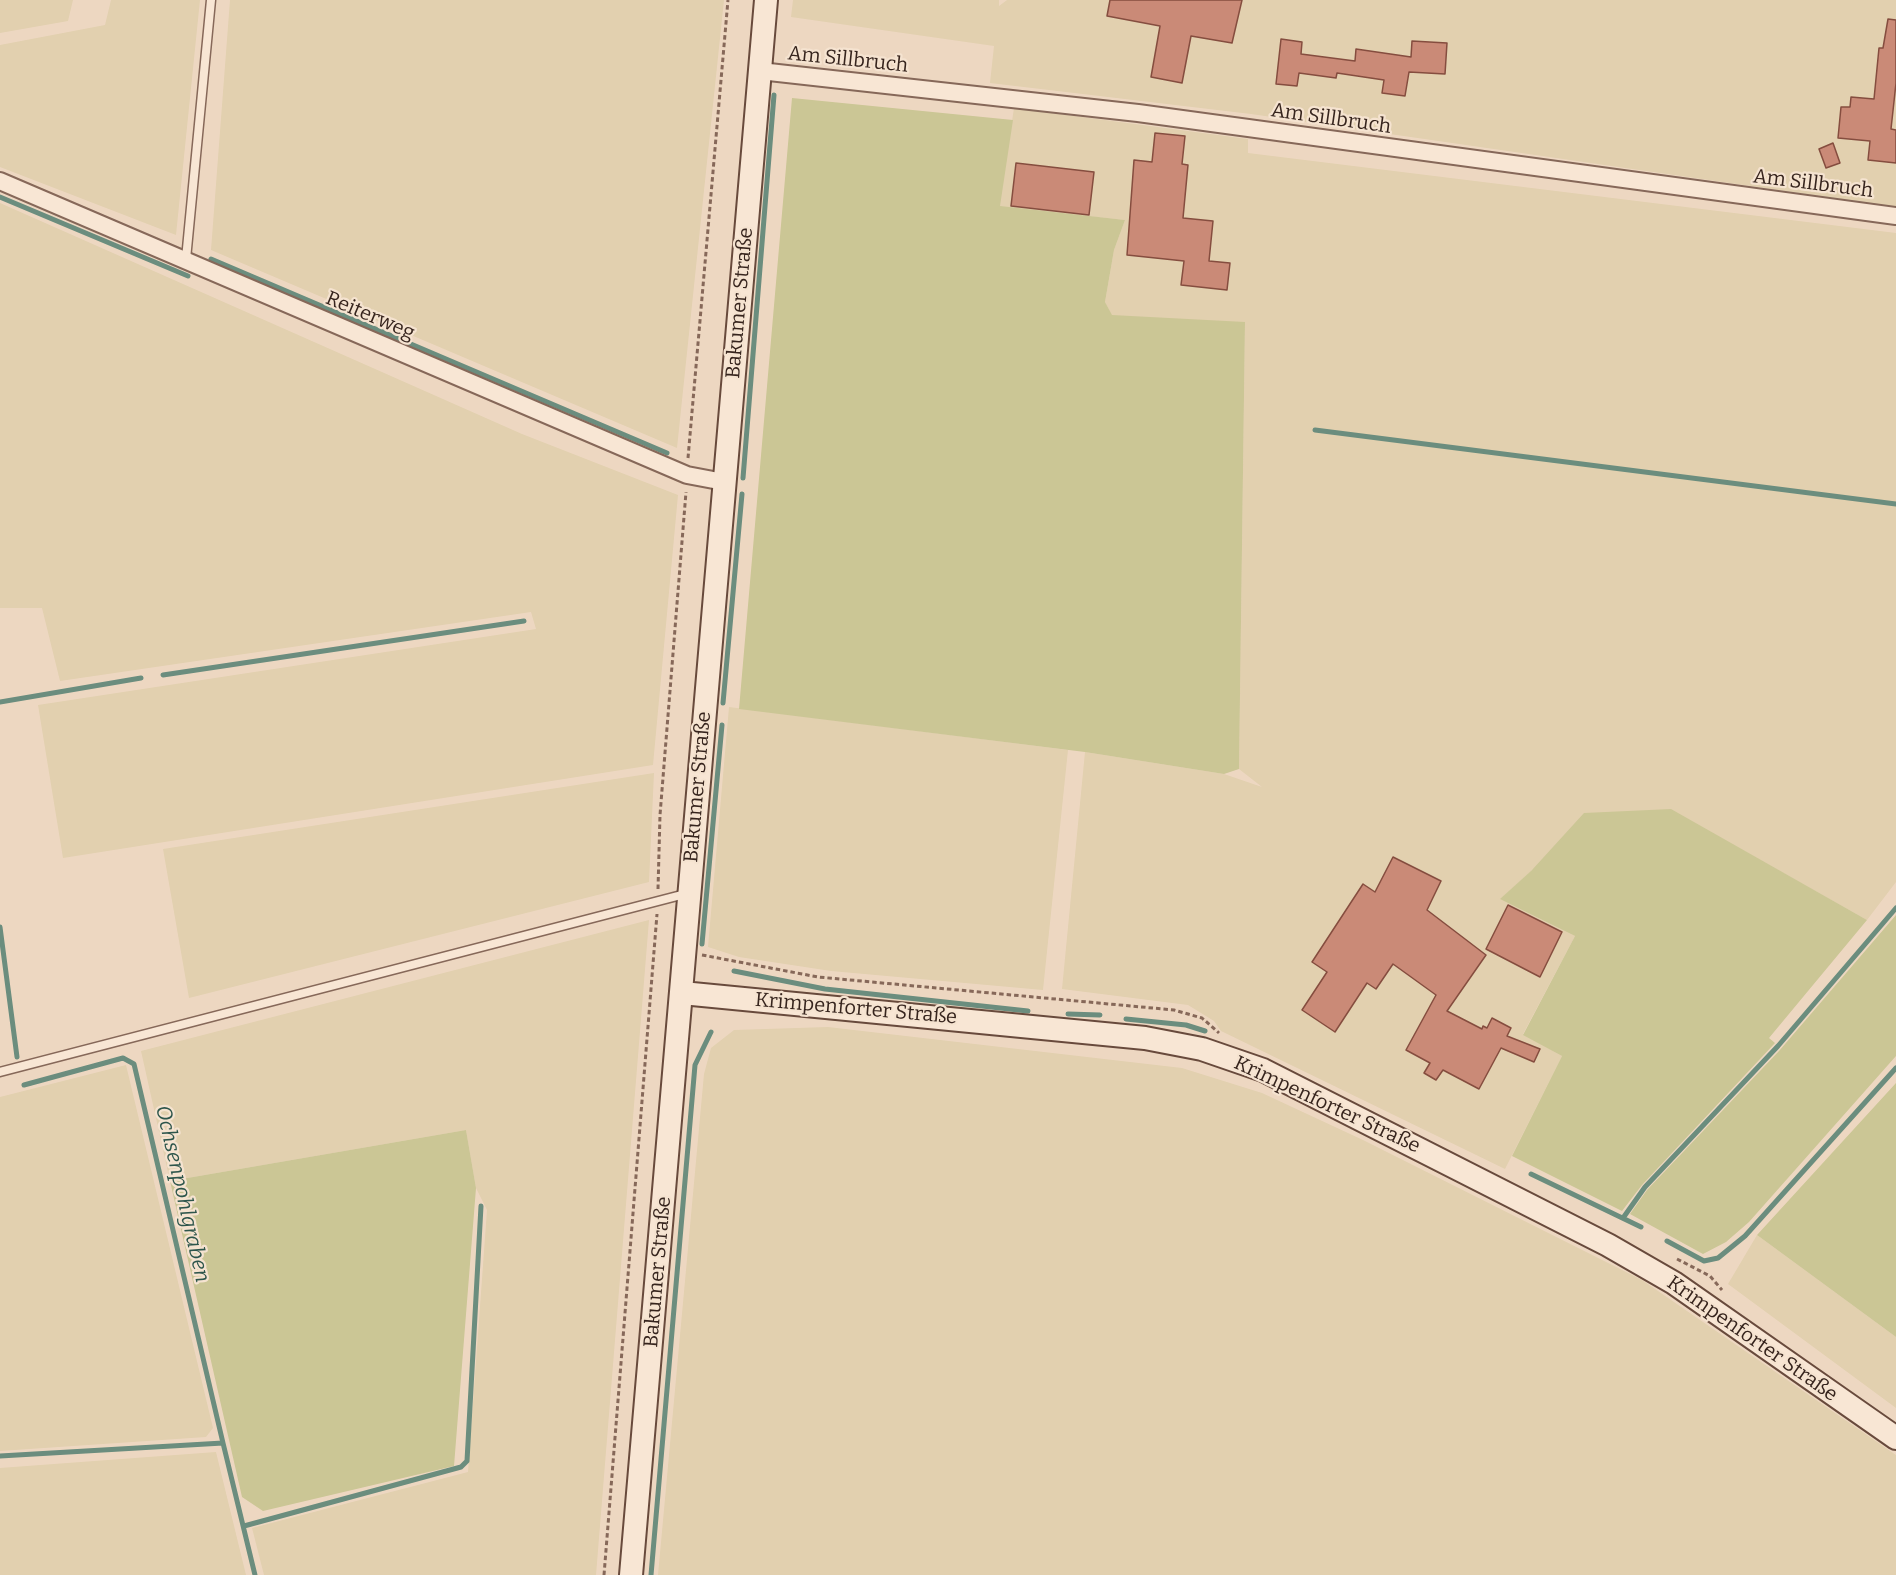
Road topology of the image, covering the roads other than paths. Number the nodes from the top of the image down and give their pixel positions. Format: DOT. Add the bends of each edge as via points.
graph roads {
  1 [pos="211,0"];
  2 [pos="766,0"];
  3 [pos="760,71"];
  4 [pos="0,181"];
  5 [pos="1896,216"];
  6 [pos="186,260"];
  7 [pos="724,482"];
  8 [pos="689,893"];
  9 [pos="682,993"];
  10 [pos="0,1072"];
  11 [pos="1896,1438"];
  12 [pos="631,1575"];
  1 -- 6 [label="lane"];
  2 -- 3 [label="main road, Bakumer Straße"];
  3 -- 5 [label="street, Am Sillbruch" via="1138,113"];
  3 -- 7 [label="main road, Bakumer Straße"];
  4 -- 6 [label="street, Reiterweg"];
  6 -- 7 [label="street, Reiterweg" via="687,475"];
  7 -- 8 [label="main road, Bakumer Straße"];
  8 -- 9 [label="main road, Bakumer Straße"];
  8 -- 10 [label="lane"];
  9 -- 11 [label="main road, Krimpenforter Straße" via="1145,1038 1202,1049 1263,1070 1608,1245 1674,1283"];
  9 -- 12 [label="main road, Bakumer Straße"];
}
